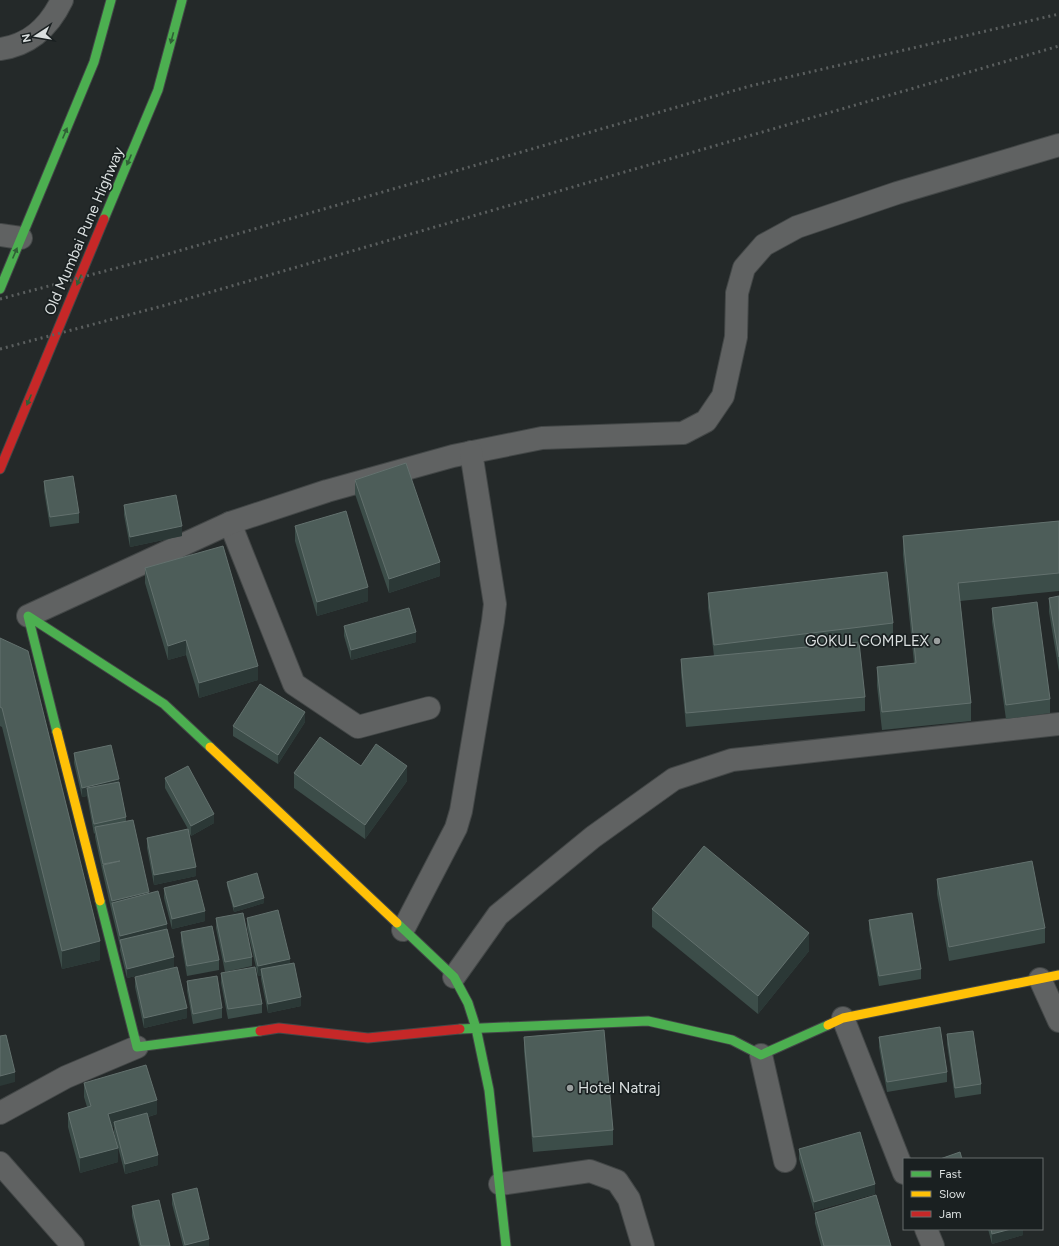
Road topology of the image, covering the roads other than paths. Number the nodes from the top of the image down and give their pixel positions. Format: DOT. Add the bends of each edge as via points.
graph roads {
  1 [pos="62,0"];
  2 [pos="112,0"];
  3 [pos="182,0"];
  4 [pos="0,49"];
  5 [pos="1059,146"];
  6 [pos="0,235"];
  7 [pos="21,238"];
  8 [pos="0,289"];
  9 [pos="471,452"];
  10 [pos="0,469"];
  11 [pos="230,523"];
  12 [pos="28,616"];
  13 [pos="429,708"];
  14 [pos="1059,724"];
  15 [pos="403,930"];
  16 [pos="454,977"];
  17 [pos="1050,977"];
  18 [pos="843,1018"];
  19 [pos="1059,1021"];
  20 [pos="476,1028"];
  21 [pos="138,1046"];
  22 [pos="761,1055"];
  23 [pos="0,1113"];
  24 [pos="785,1161"];
  25 [pos="0,1163"];
  26 [pos="903,1170"];
  27 [pos="500,1184"];
  28 [pos="926,1230"];
  29 [pos="73,1246"];
  30 [pos="506,1246"];
  31 [pos="643,1246"];
  32 [pos="933,1246"];
  1 -- 4 [label="street" via="42,30 21,45"];
  7 -- 2 [label="main road, one-way" via="94,62"];
  3 -- 10 [label="main road, Old Mumbai Pune Highway, one-way" via="158,90"];
  5 -- 9 [label="street" via="897,193 797,227 764,244 744,268 737,293 736,336 723,396 706,421 683,433 542,438"];
  6 -- 7 [label="street"];
  8 -- 7 [label="main road, one-way"];
  9 -- 11 [label="street" via="327,491"];
  9 -- 15 [label="street" via="495,604 493,621 461,811 456,828"];
  11 -- 12 [label="street"];
  11 -- 13 [label="street" via="294,684 358,727"];
  12 -- 15 [label="main road" via="164,704"];
  12 -- 21 [label="main road"];
  14 -- 16 [label="street" via="732,760 674,779 593,837 498,915"];
  15 -- 16 [label="main road"];
  16 -- 20 [label="main road" via="468,1003"];
  17 -- 18 [label="main road"];
  17 -- 19 [label="street"];
  18 -- 22 [label="main road"];
  18 -- 26 [label="street"];
  20 -- 21 [label="main road" via="368,1038 279,1028"];
  20 -- 22 [label="main road" via="648,1021 732,1040"];
  20 -- 27 [label="main road" via="489,1090"];
  21 -- 23 [label="street" via="66,1077"];
  22 -- 24 [label="street"];
  25 -- 29 [label="street"];
  27 -- 30 [label="main road"];
  27 -- 31 [label="street" via="590,1172 617,1182 629,1199"];
  28 -- 32 [label="street"];
}
